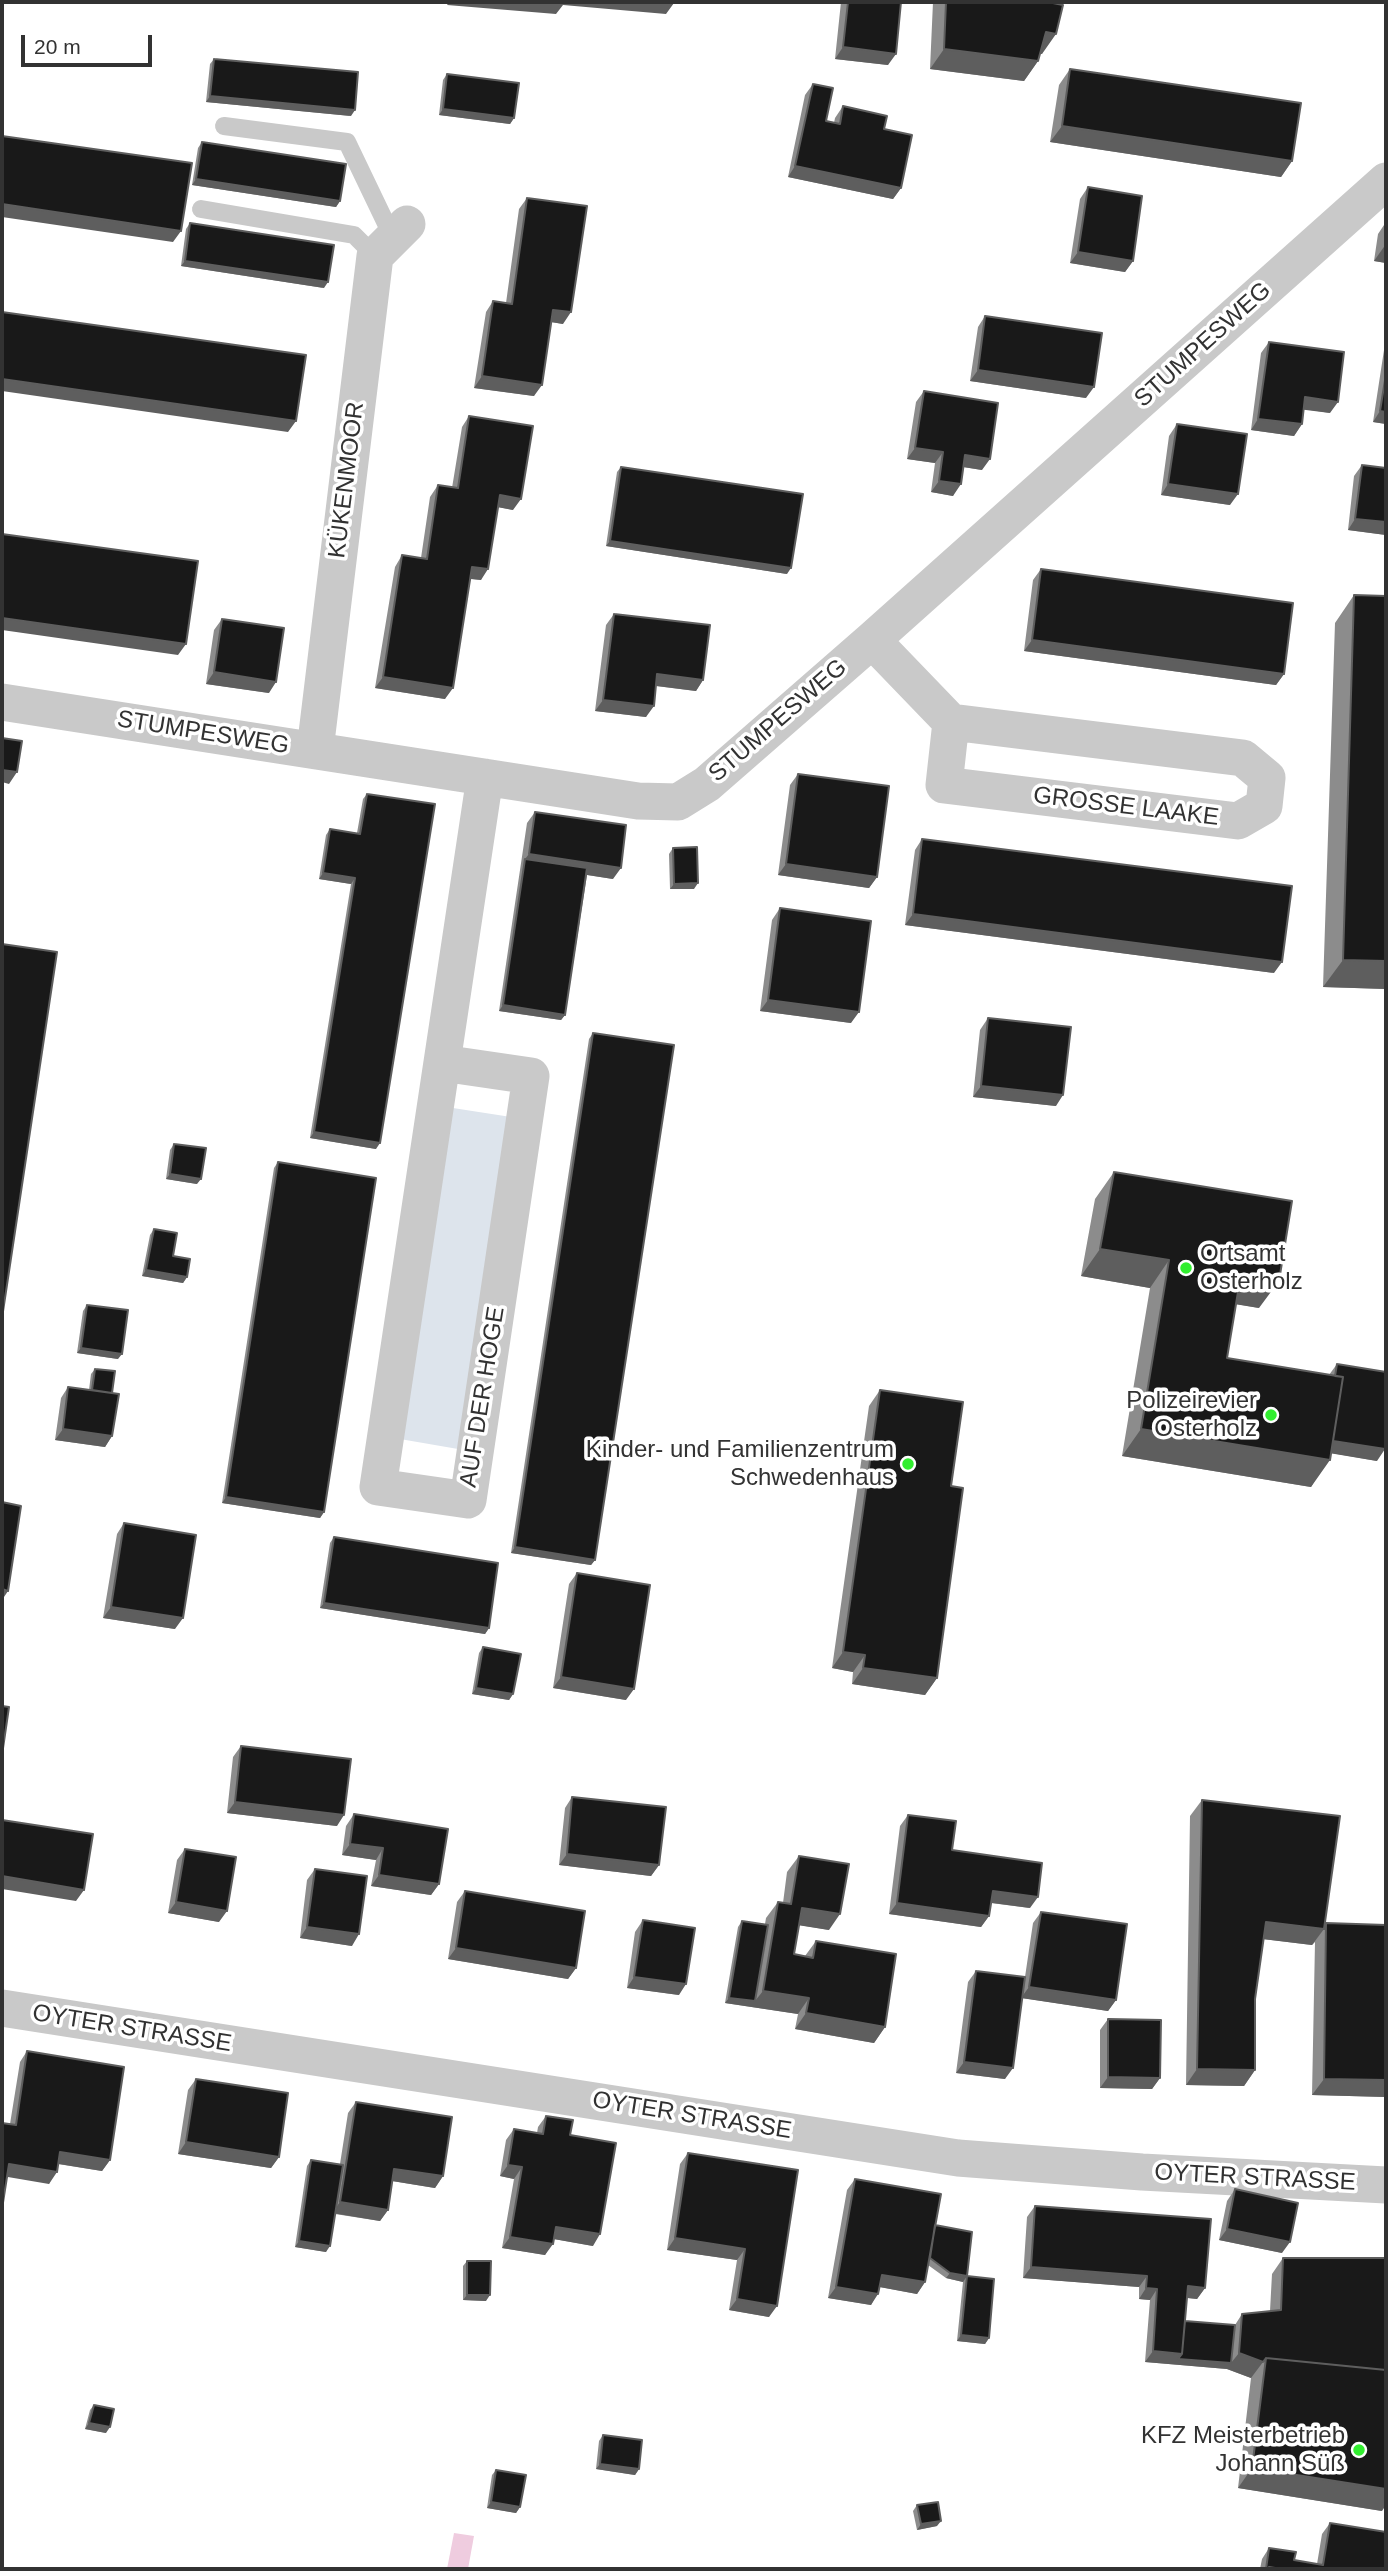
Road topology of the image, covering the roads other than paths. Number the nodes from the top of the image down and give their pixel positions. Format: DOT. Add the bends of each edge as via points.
graph roads {
  1 [pos="223,126"];
  2 [pos="1386,181"];
  3 [pos="201,209"];
  4 [pos="392,239"];
  5 [pos="872,640"];
  6 [pos="2,702"];
  7 [pos="951,722"];
  8 [pos="314,750"];
  9 [pos="485,778"];
  10 [pos="442,1063"];
  11 [pos="2,2008"];
  12 [pos="1386,2185"];
  1 -- 4 [label="lane" via="347,142"];
  2 -- 5 [label="street, STUMPESWEG"];
  3 -- 4 [label="lane"];
  4 -- 8 [label="street, KÜKENMOOR"];
  5 -- 7 [label="street"];
  5 -- 9 [label="street, STUMPESWEG" via="707,784 678,802 638,802"];
  6 -- 8 [label="street, STUMPESWEG"];
  7 -- 7 [label="street, GROSSE LAAKE" via="944,785 1238,821 1264,806 1267,778 1243,758"];
  8 -- 9 [label="street, STUMPESWEG"];
  9 -- 10 [label="street, AUF DER HOGE"];
  10 -- 10 [label="street, AUF DER HOGE" via="378,1487 468,1500 531,1076"];
  11 -- 12 [label="street, OYTER STRASSE" via="958,2158"];
}
